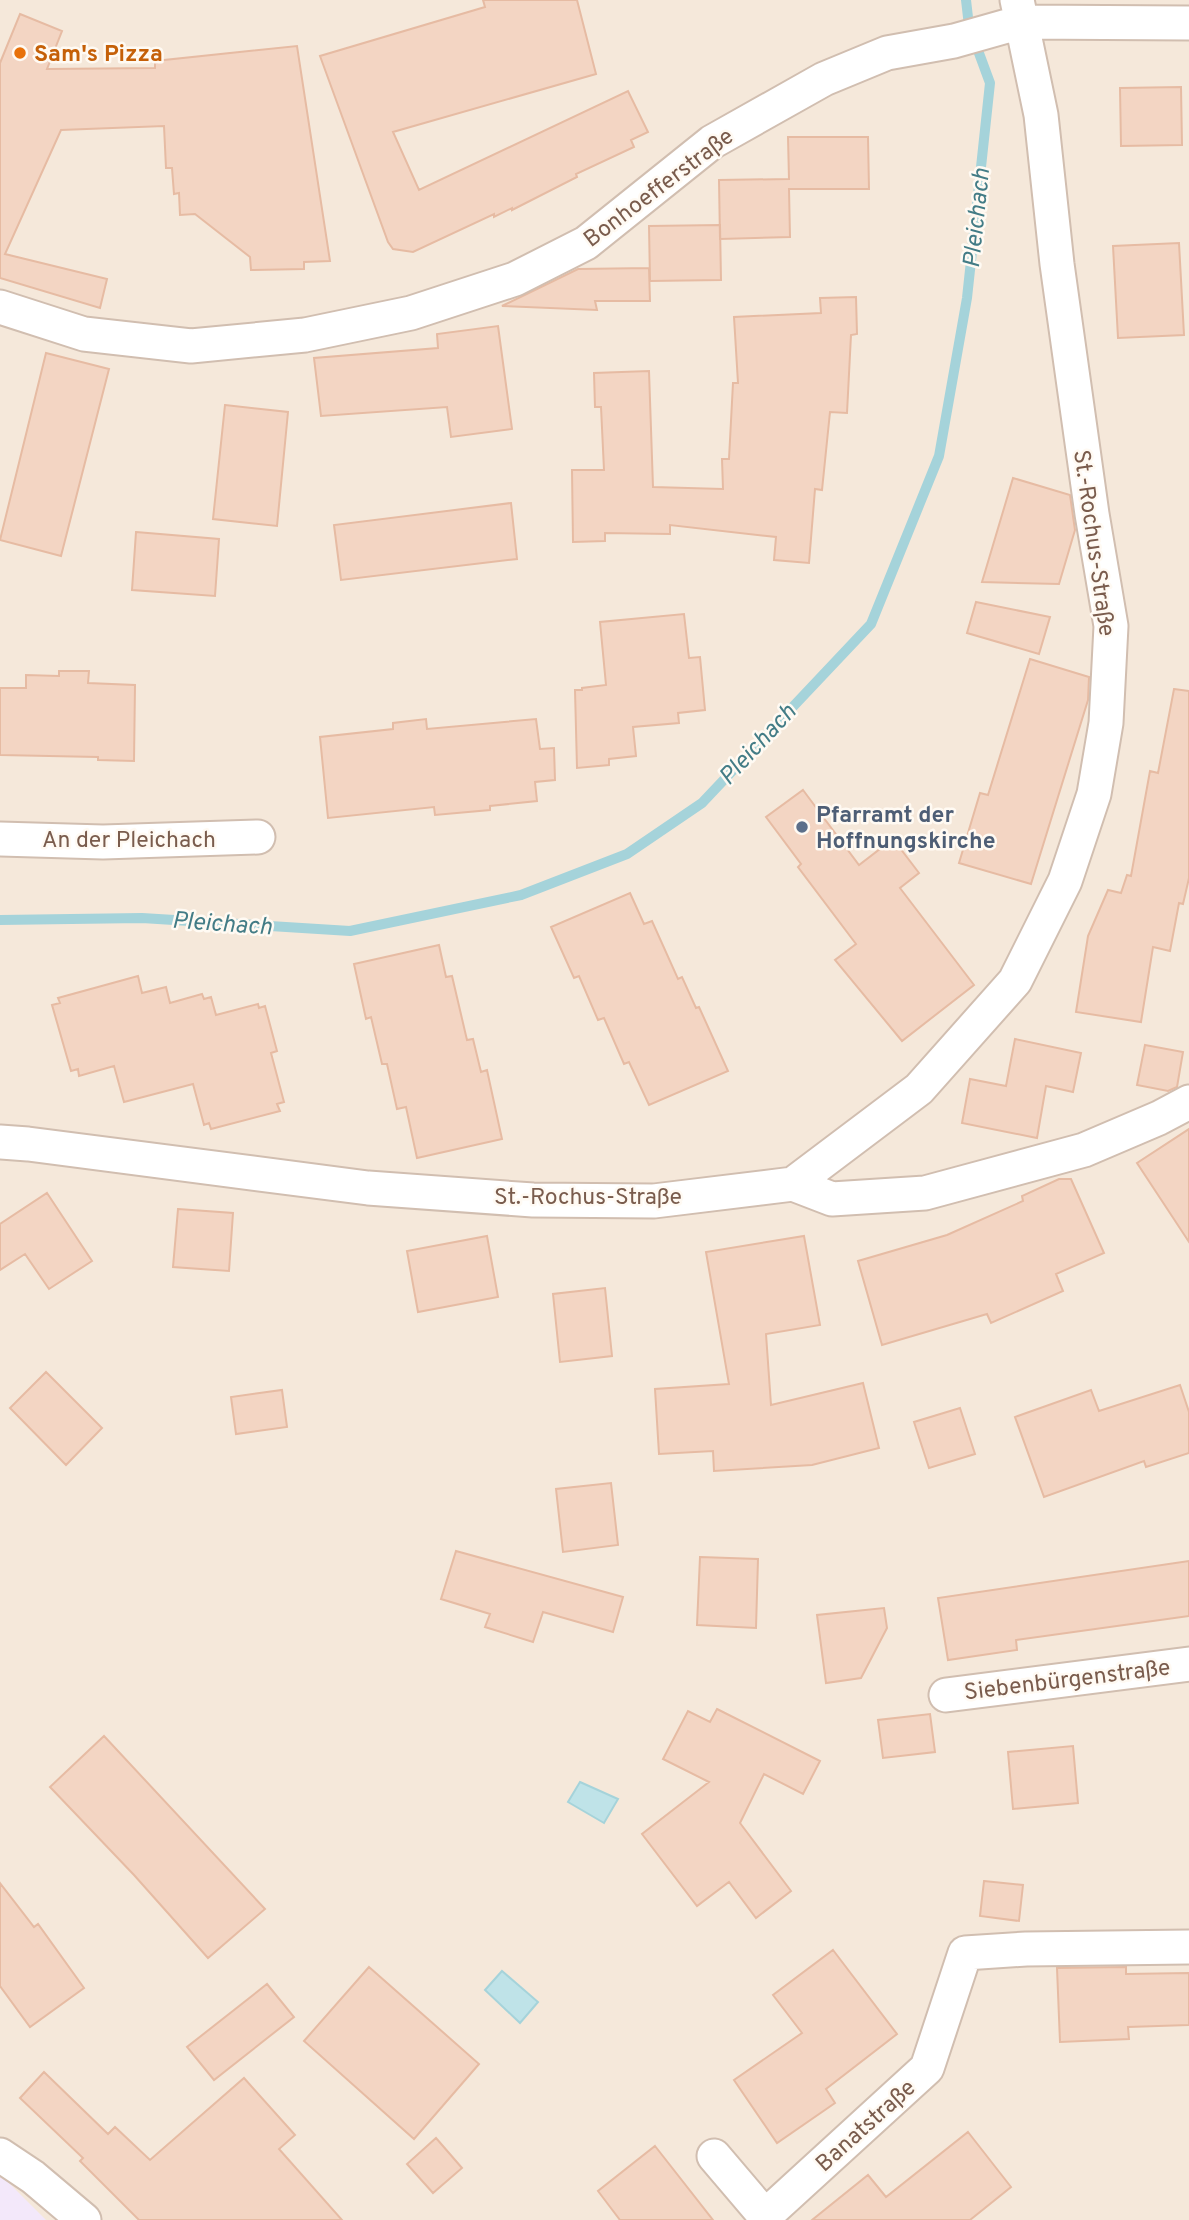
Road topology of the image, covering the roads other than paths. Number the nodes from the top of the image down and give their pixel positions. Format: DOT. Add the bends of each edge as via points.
graph roads {
  1 [pos="1019,11"];
  2 [pos="1189,23"];
  3 [pos="0,307"];
  4 [pos="258,838"];
  5 [pos="0,839"];
  6 [pos="1189,1102"];
  7 [pos="0,1142"];
  8 [pos="793,1184"];
  9 [pos="1189,1664"];
  10 [pos="946,1695"];
  11 [pos="1189,1947"];
  12 [pos="0,2155"];
  13 [pos="713,2156"];
  14 [pos="767,2218"];
  15 [pos="84,2220"];
  1 -- 2 [label="street, Bonhoefferstraße"];
  1 -- 3 [label="street, Bonhoefferstraße" via="954,41 887,53 824,79 712,142 586,243 515,279 411,313 305,335 191,346 84,334"];
  1 -- 8 [label="street, St.-Rochus-Straße" via="1041,115 1057,264 1111,626 1106,723 1094,794 1065,881 1015,981 919,1089"];
  4 -- 5 [label="street, An der Pleichach"];
  6 -- 8 [label="street" via="1084,1150 925,1193 832,1199"];
  7 -- 8 [label="street, St.-Rochus-Straße" via="368,1188 533,1200 654,1201"];
  9 -- 10 [label="street, Siebenbürgenstraße"];
  11 -- 14 [label="street, Banatstraße" via="965,1953 927,2068"];
  12 -- 15 [label="street"];
  13 -- 14 [label="street, Banatstraße"];
}
